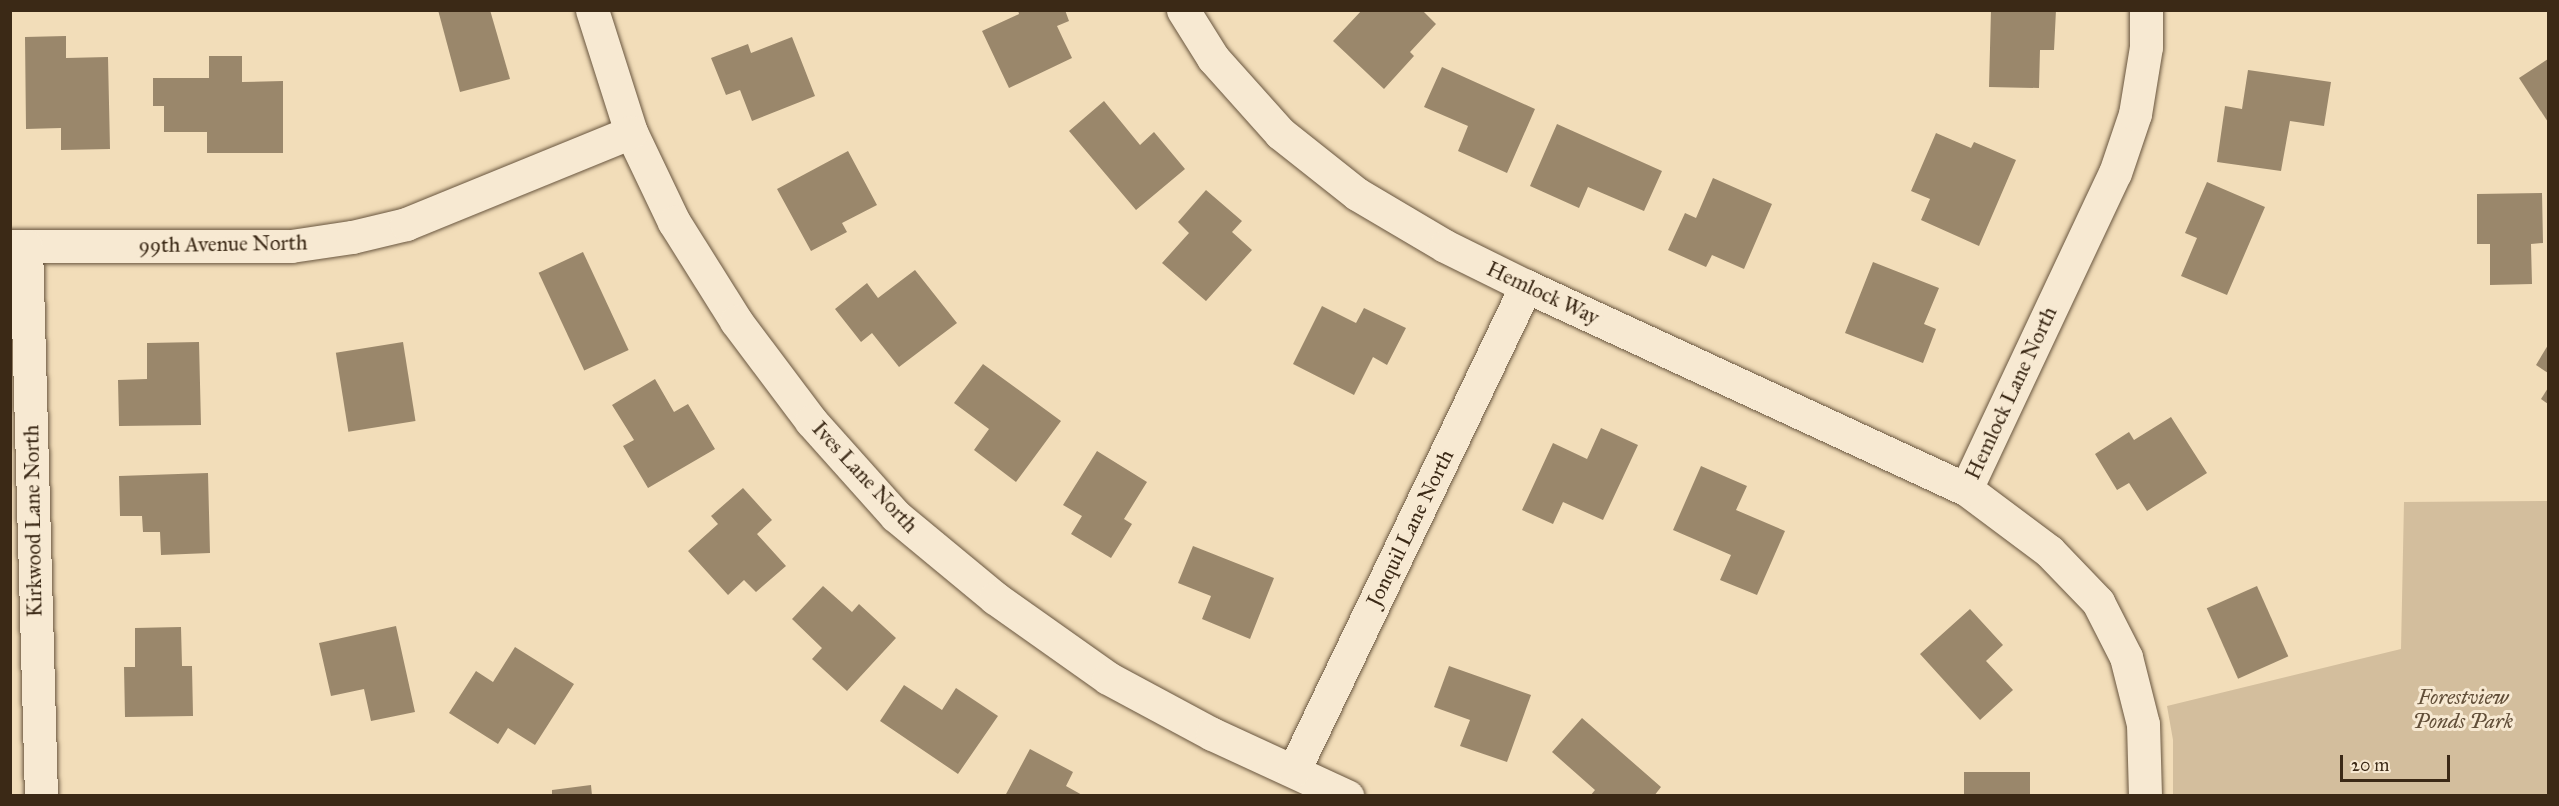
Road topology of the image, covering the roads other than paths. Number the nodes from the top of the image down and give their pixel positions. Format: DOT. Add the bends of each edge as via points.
graph roads {
  1 [pos="592,10"];
  2 [pos="1183,10"];
  3 [pos="2146,10"];
  4 [pos="631,132"];
  5 [pos="18,246"];
  6 [pos="1526,286"];
  7 [pos="1966,489"];
  8 [pos="1294,770"];
  9 [pos="41,795"];
  10 [pos="1347,795"];
  11 [pos="2145,795"];
  1 -- 4 [label="street, Ives Lane North"];
  2 -- 6 [label="street, Hemlock Way" via="1213,58 1289,140 1357,194 1445,246"];
  3 -- 7 [label="street, Hemlock Lane North" via="2146,46 2135,114 2115,173"];
  4 -- 5 [label="street, 99th Avenue North" via="406,224 352,237 291,246"];
  4 -- 8 [label="street, Ives Lane North" via="674,222 736,321 812,421 896,516 995,598 1108,678 1212,734"];
  5 -- 9 [label="street, Kirkwood Lane North"];
  6 -- 7 [label="street, Hemlock Way"];
  6 -- 8 [label="street, Jonquil Lane North"];
  7 -- 11 [label="street, Hemlock Lane North" via="2049,551 2098,602 2126,657 2140,713"];
  8 -- 10 [label="street, Ives Lane North"];
}
